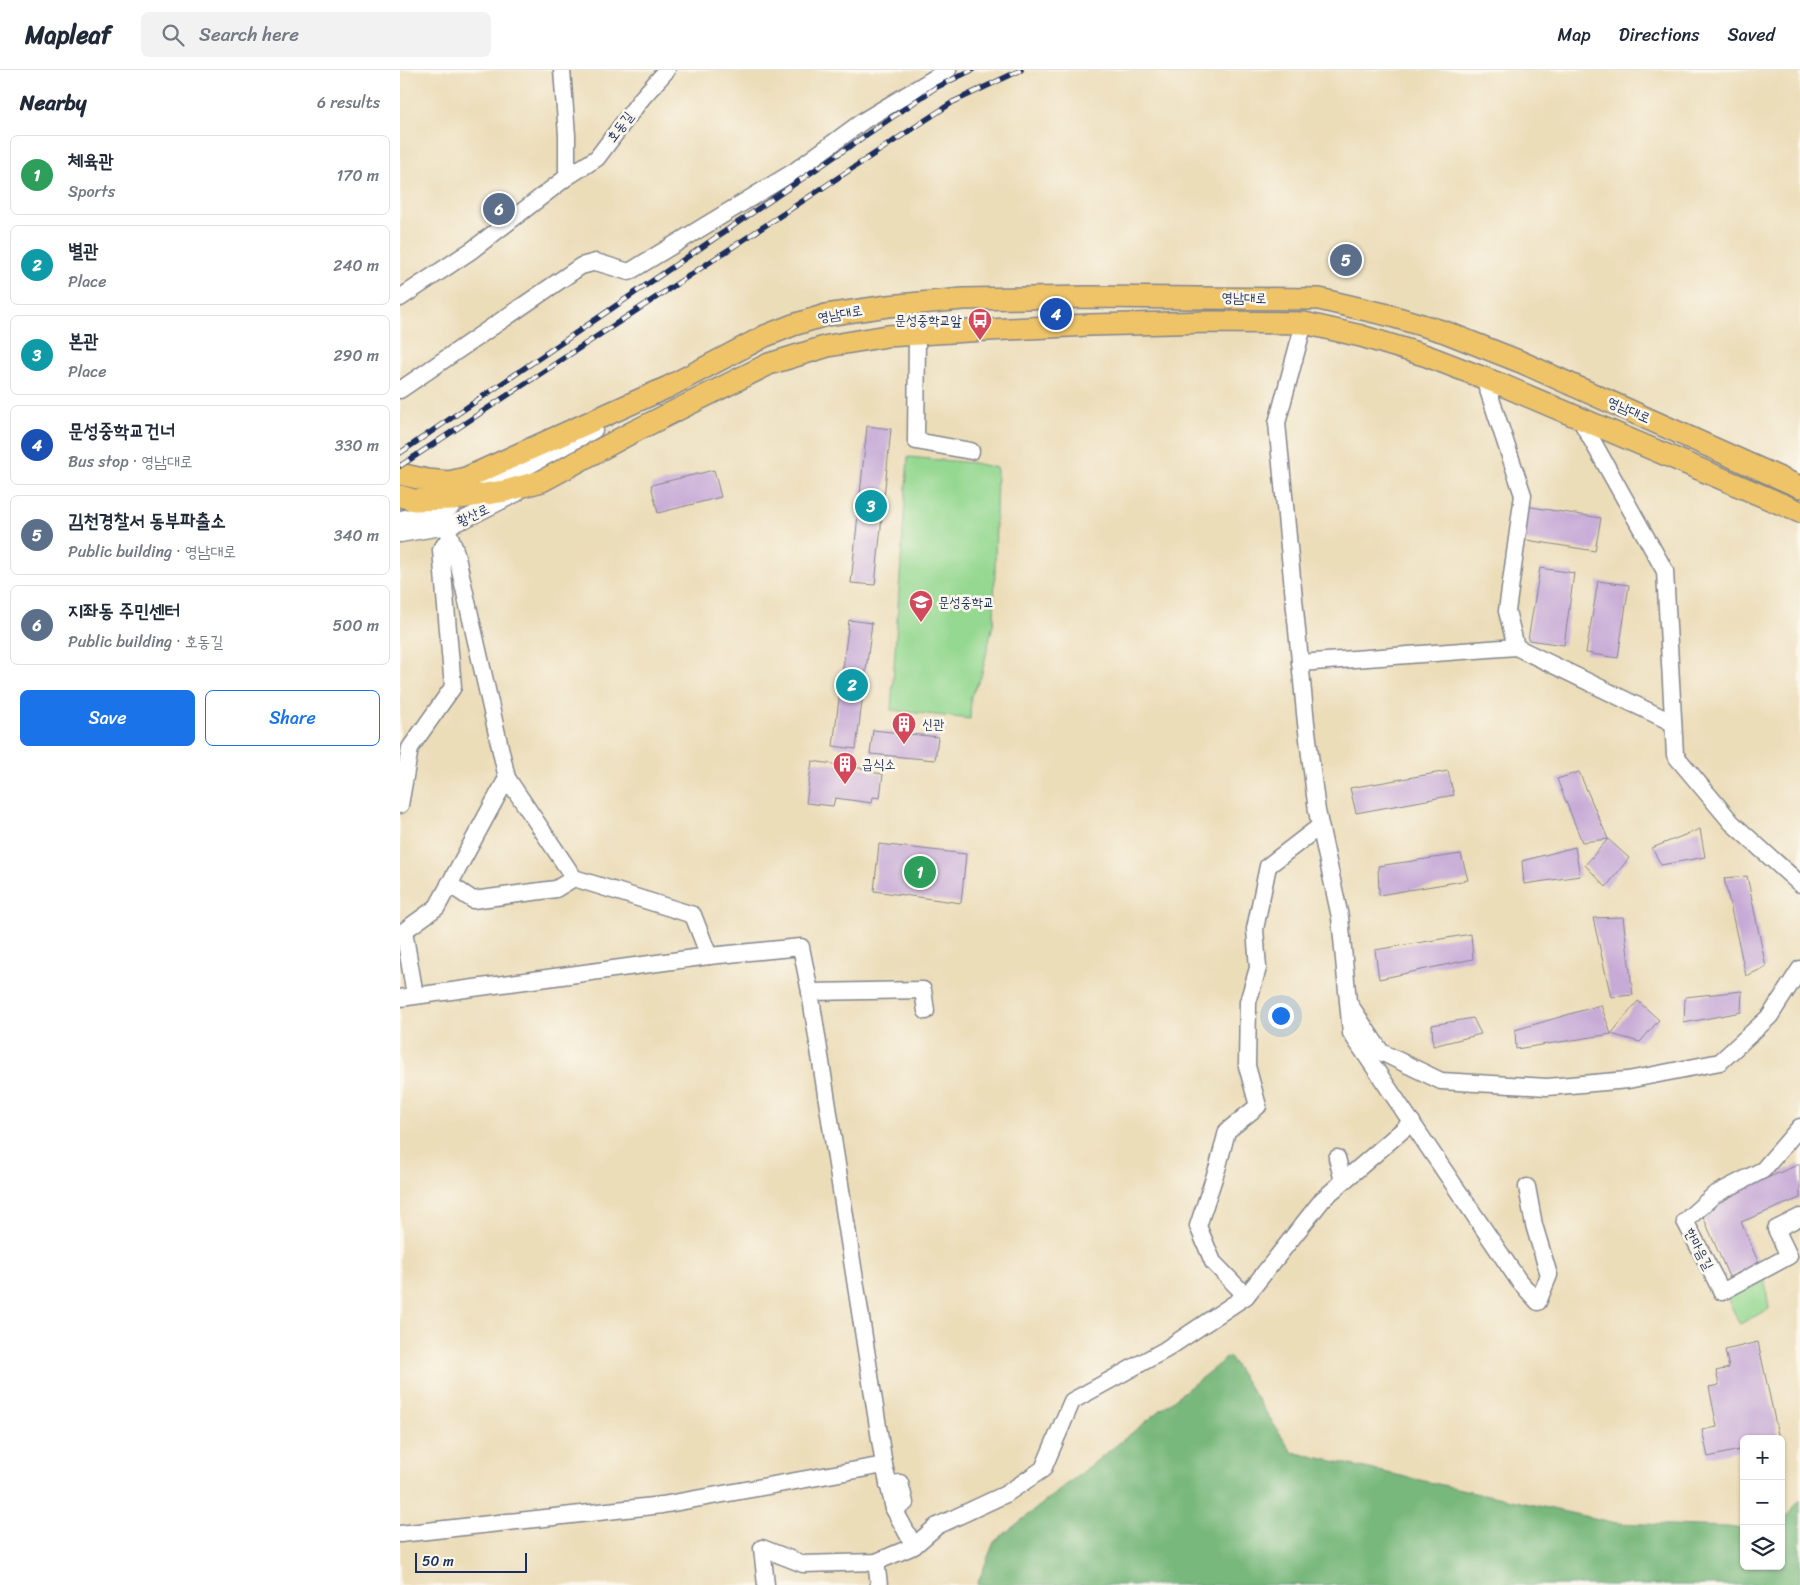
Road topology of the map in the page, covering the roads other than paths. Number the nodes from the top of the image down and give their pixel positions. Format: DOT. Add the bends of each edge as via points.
graph roads {
  1 [pos="562,70"];
  2 [pos="667,70"];
  3 [pos="948,70"];
  4 [pos="567,177"];
  5 [pos="400,298"];
  6 [pos="1304,324"];
  7 [pos="917,334"];
  8 [pos="1484,378"];
  9 [pos="668,387"];
  10 [pos="400,390"];
  11 [pos="1579,417"];
  12 [pos="971,450"];
  13 [pos="400,474"];
  14 [pos="542,481"];
  15 [pos="1800,487"];
  16 [pos="472,496"];
  17 [pos="407,498"];
  18 [pos="1800,512"];
  19 [pos="400,519"];
  20 [pos="446,525"];
  21 [pos="400,534"];
  22 [pos="1516,647"];
  23 [pos="1300,662"];
  24 [pos="1673,723"];
  25 [pos="507,778"];
  26 [pos="400,805"];
  27 [pos="1320,826"];
  28 [pos="574,878"];
  29 [pos="449,884"];
  30 [pos="1800,884"];
  31 [pos="709,956"];
  32 [pos="1800,969"];
  33 [pos="810,992"];
  34 [pos="407,997"];
  35 [pos="1348,1002"];
  36 [pos="926,1011"];
  37 [pos="1412,1122"];
  38 [pos="1800,1127"];
  39 [pos="1337,1158"];
  40 [pos="1343,1181"];
  41 [pos="1527,1187"];
  42 [pos="1800,1217"];
  43 [pos="1246,1296"];
  44 [pos="1220,1299"];
  45 [pos="884,1465"];
  46 [pos="400,1534"];
  47 [pos="914,1546"];
  48 [pos="876,1562"];
  49 [pos="766,1585"];
  50 [pos="879,1585"];
  1 -- 4 [label="street"];
  2 -- 4 [label="street, 호동길" via="597,158"];
  3 -- 10 [label="street" via="863,121 795,171 629,272 596,262 581,266"];
  4 -- 5 [label="street, 호동길" via="472,250"];
  6 -- 7 [label="main road, 영남대로" via="1089,325"];
  6 -- 8 [label="main road, 영남대로" via="1361,336"];
  6 -- 23 [label="street" via="1277,422"];
  7 -- 12 [label="street" via="916,441"];
  7 -- 14 [label="main road, 영남대로" via="828,346 769,364"];
  8 -- 11 [label="main road, 영남대로"];
  8 -- 22 [label="street" via="1523,495 1507,612"];
  9 -- 13 [label="main road, 영남대로" via="466,478 450,482"];
  9 -- 15 [label="main road, 영남대로" via="765,336 793,325 888,306 963,300 1088,297 1319,299 1445,332 1505,355"];
  9 -- 16 [label="street, 영남대로"];
  11 -- 18 [label="main road, 영남대로"];
  11 -- 24 [label="street" via="1665,571"];
  14 -- 16 [label="main road, 영남대로"];
  14 -- 20 [label="street, 황산로"];
  16 -- 17 [label="main road, 영남대로" via="436,500"];
  16 -- 20 [label="street, 황산로"];
  19 -- 20 [label="street, 황산로"];
  20 -- 21 [label="street, 황산로"];
  20 -- 25 [label="street" via="456,553"];
  20 -- 26 [label="street" via="441,550 453,687 410,748"];
  22 -- 23 [label="street"];
  22 -- 24 [label="street"];
  23 -- 27 [label="street"];
  24 -- 30 [label="street" via="1675,755 1732,823"];
  25 -- 28 [label="street"];
  25 -- 29 [label="street"];
  27 -- 35 [label="street" via="1340,916"];
  27 -- 43 [label="street" via="1268,866 1254,928 1258,968 1248,1002 1247,1066 1258,1106 1227,1130 1198,1226 1213,1262"];
  28 -- 29 [label="street" via="556,889 473,900"];
  28 -- 31 [label="street" via="693,915"];
  29 -- 34 [label="street" via="437,907 404,931"];
  31 -- 33 [label="street" via="801,946"];
  31 -- 34 [label="street"];
  32 -- 35 [label="street" via="1770,1016 1720,1062 1628,1080 1547,1087 1441,1081 1381,1052"];
  33 -- 36 [label="street" via="923,990"];
  33 -- 45 [label="street"];
  35 -- 37 [label="street" via="1352,1032"];
  37 -- 40 [label="street"];
  37 -- 41 [label="street" via="1519,1281 1538,1302 1549,1276"];
  38 -- 42 [label="street, 한마음길" via="1763,1170 1714,1195 1685,1222 1722,1292 1790,1256 1776,1229"];
  39 -- 40 [label="street"];
  40 -- 43 [label="street" via="1323,1199"];
  43 -- 44 [label="street"];
  43 -- 47 [label="street" via="1165,1350 1067,1400 1043,1469 1006,1494 937,1526"];
  45 -- 46 [label="street" via="662,1505"];
  45 -- 47 [label="street" via="894,1508"];
  47 -- 48 [label="street"];
  48 -- 49 [label="street" via="803,1564 762,1548"];
  48 -- 50 [label="street"];
}
